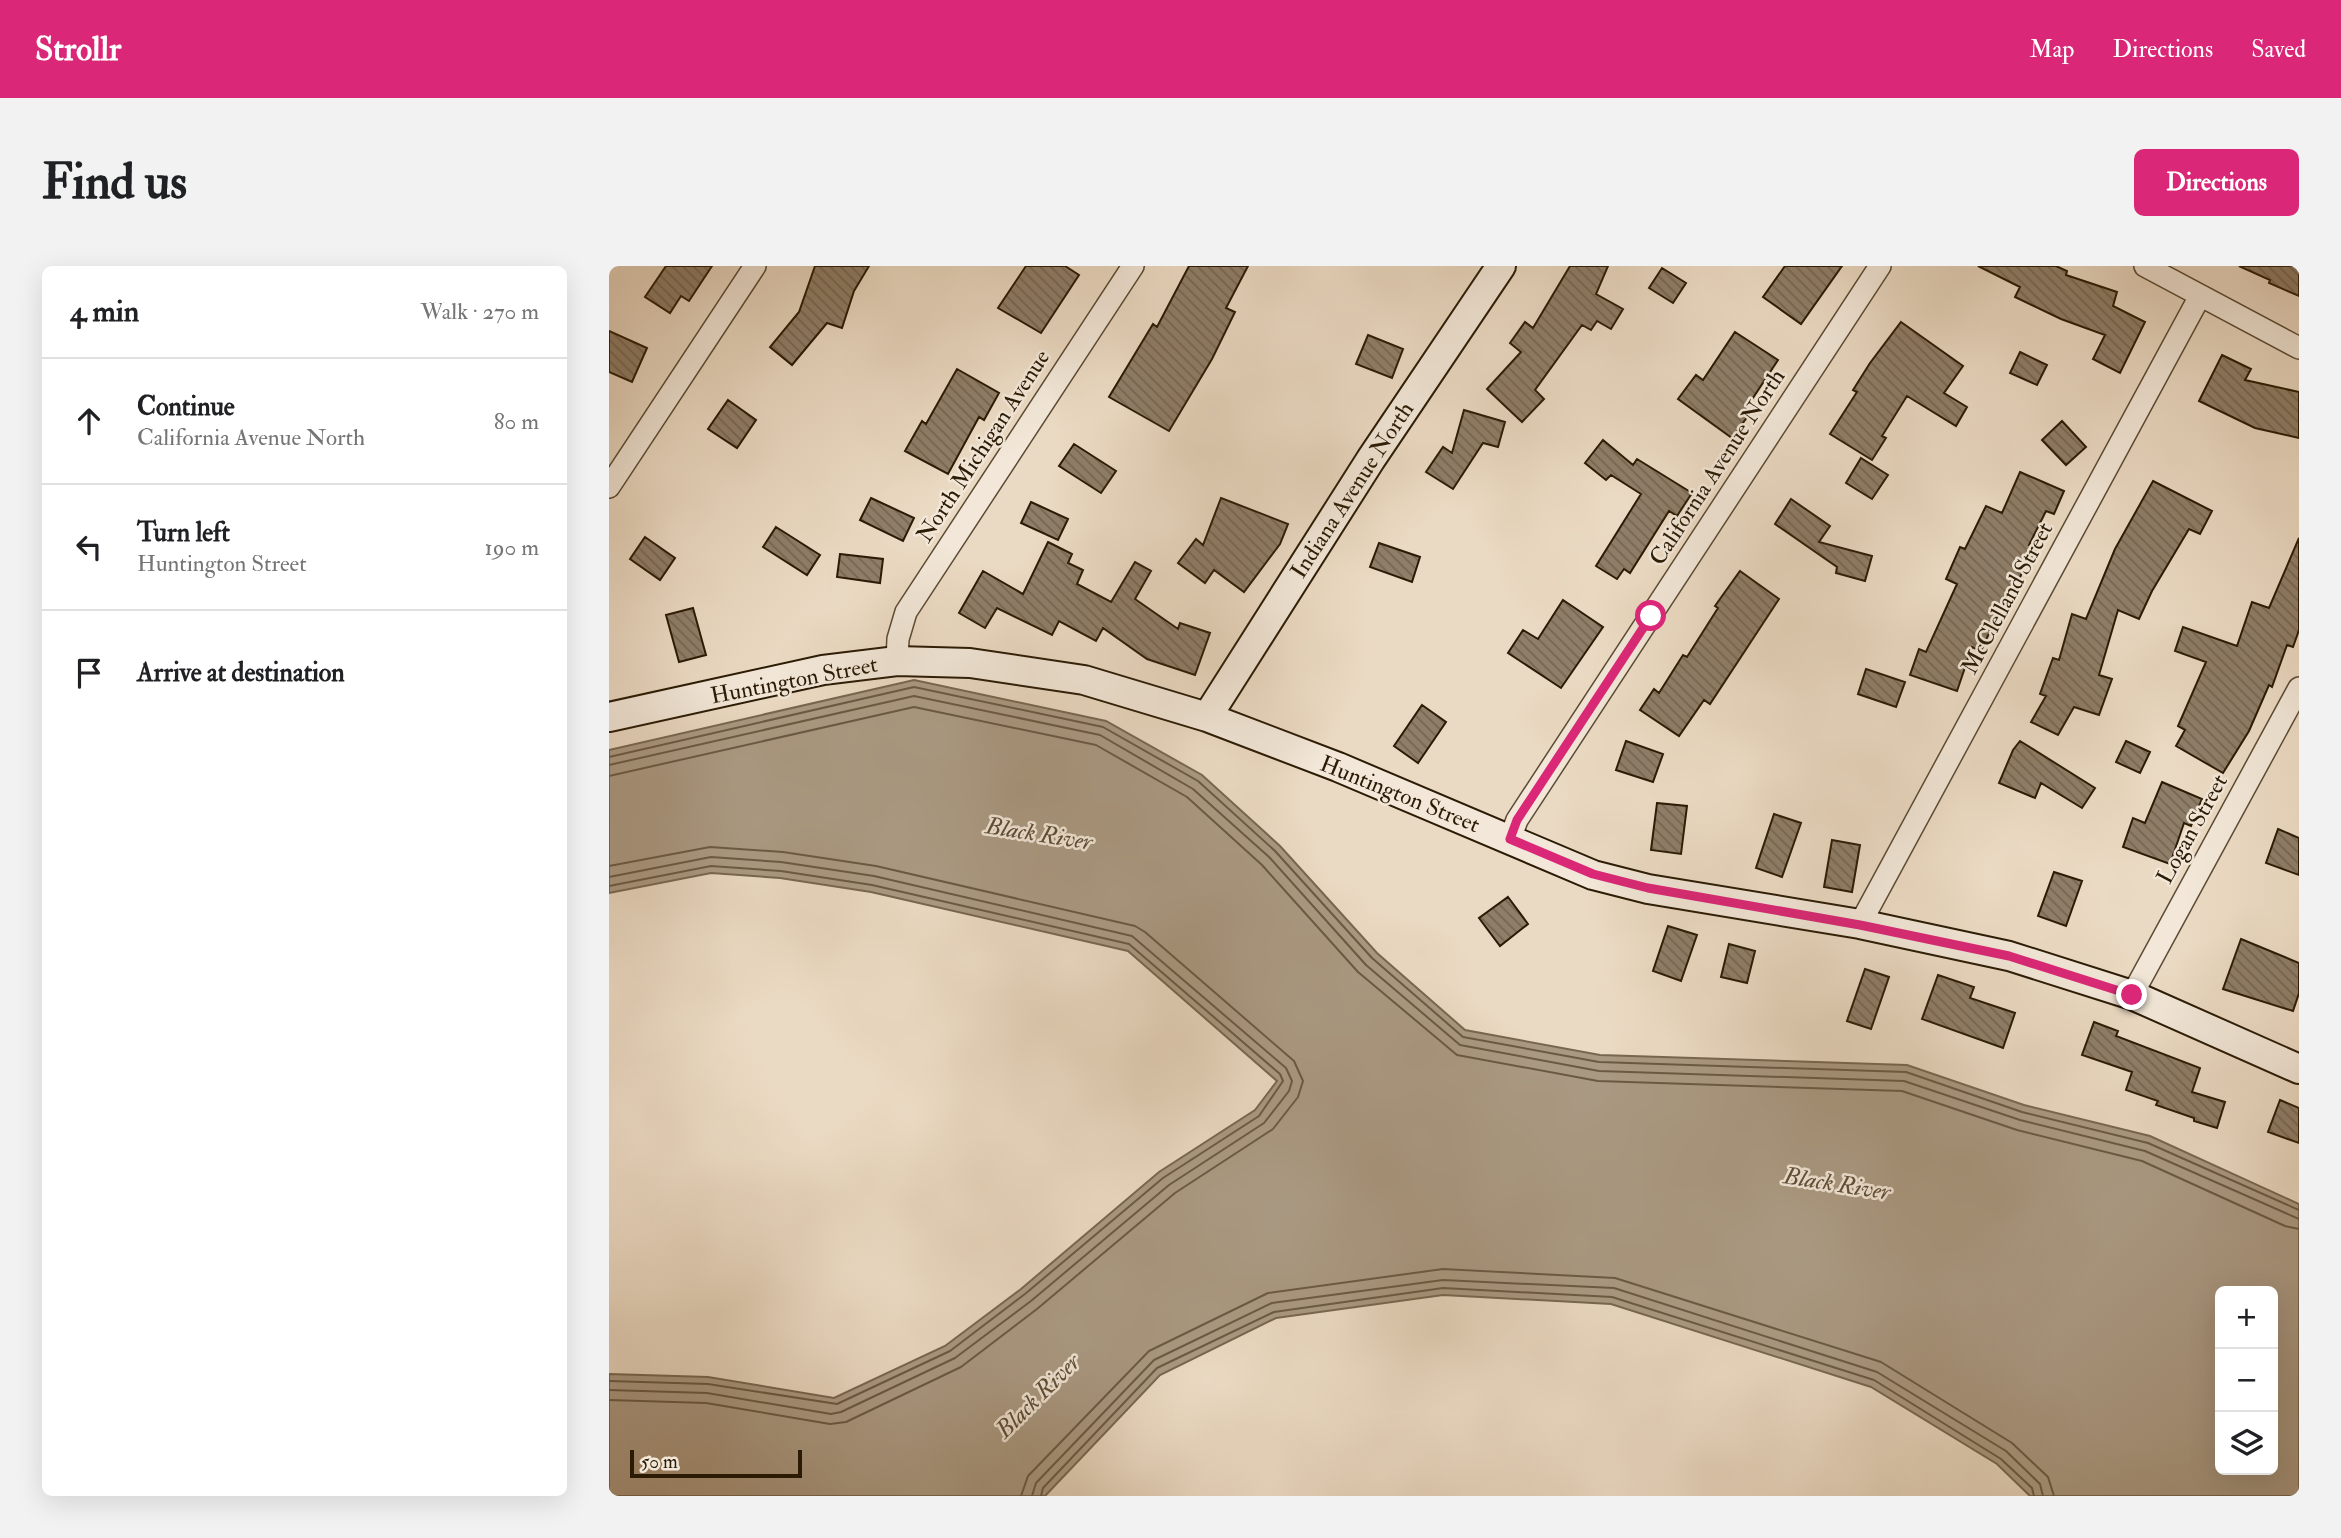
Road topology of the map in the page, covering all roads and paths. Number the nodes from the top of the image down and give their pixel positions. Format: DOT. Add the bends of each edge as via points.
graph roads {
  1 [pos="755,266"];
  2 [pos="1133,266"];
  3 [pos="1501,266"];
  4 [pos="1879,266"];
  5 [pos="2145,266"];
  6 [pos="2200,296"];
  7 [pos="2299,348"];
  8 [pos="609,487"];
  9 [pos="897,661"];
  10 [pos="2299,688"];
  11 [pos="609,717"];
  12 [pos="1207,717"];
  13 [pos="1510,839"];
  14 [pos="1860,925"];
  15 [pos="2132,995"];
  16 [pos="2299,1069"];
  1 -- 8 [label="street"];
  2 -- 9 [label="street, North Michigan Avenue" via="906,612"];
  3 -- 12 [label="street, Indiana Avenue North" via="1371,459"];
  4 -- 13 [label="street, California Avenue North" via="1517,820"];
  5 -- 6 [label="street"];
  6 -- 7 [label="street"];
  6 -- 14 [label="street, McClelland Street"];
  9 -- 11 [label="street, Huntington Street" via="823,670"];
  9 -- 12 [label="street, Huntington Street" via="970,663 1084,680"];
  10 -- 15 [label="street, Logan Street"];
  12 -- 13 [label="street, Huntington Street"];
  13 -- 14 [label="street, Huntington Street" via="1593,874 1648,888"];
  14 -- 15 [label="street, Huntington Street" via="2009,956"];
  15 -- 16 [label="street, Huntington Street"];
}
